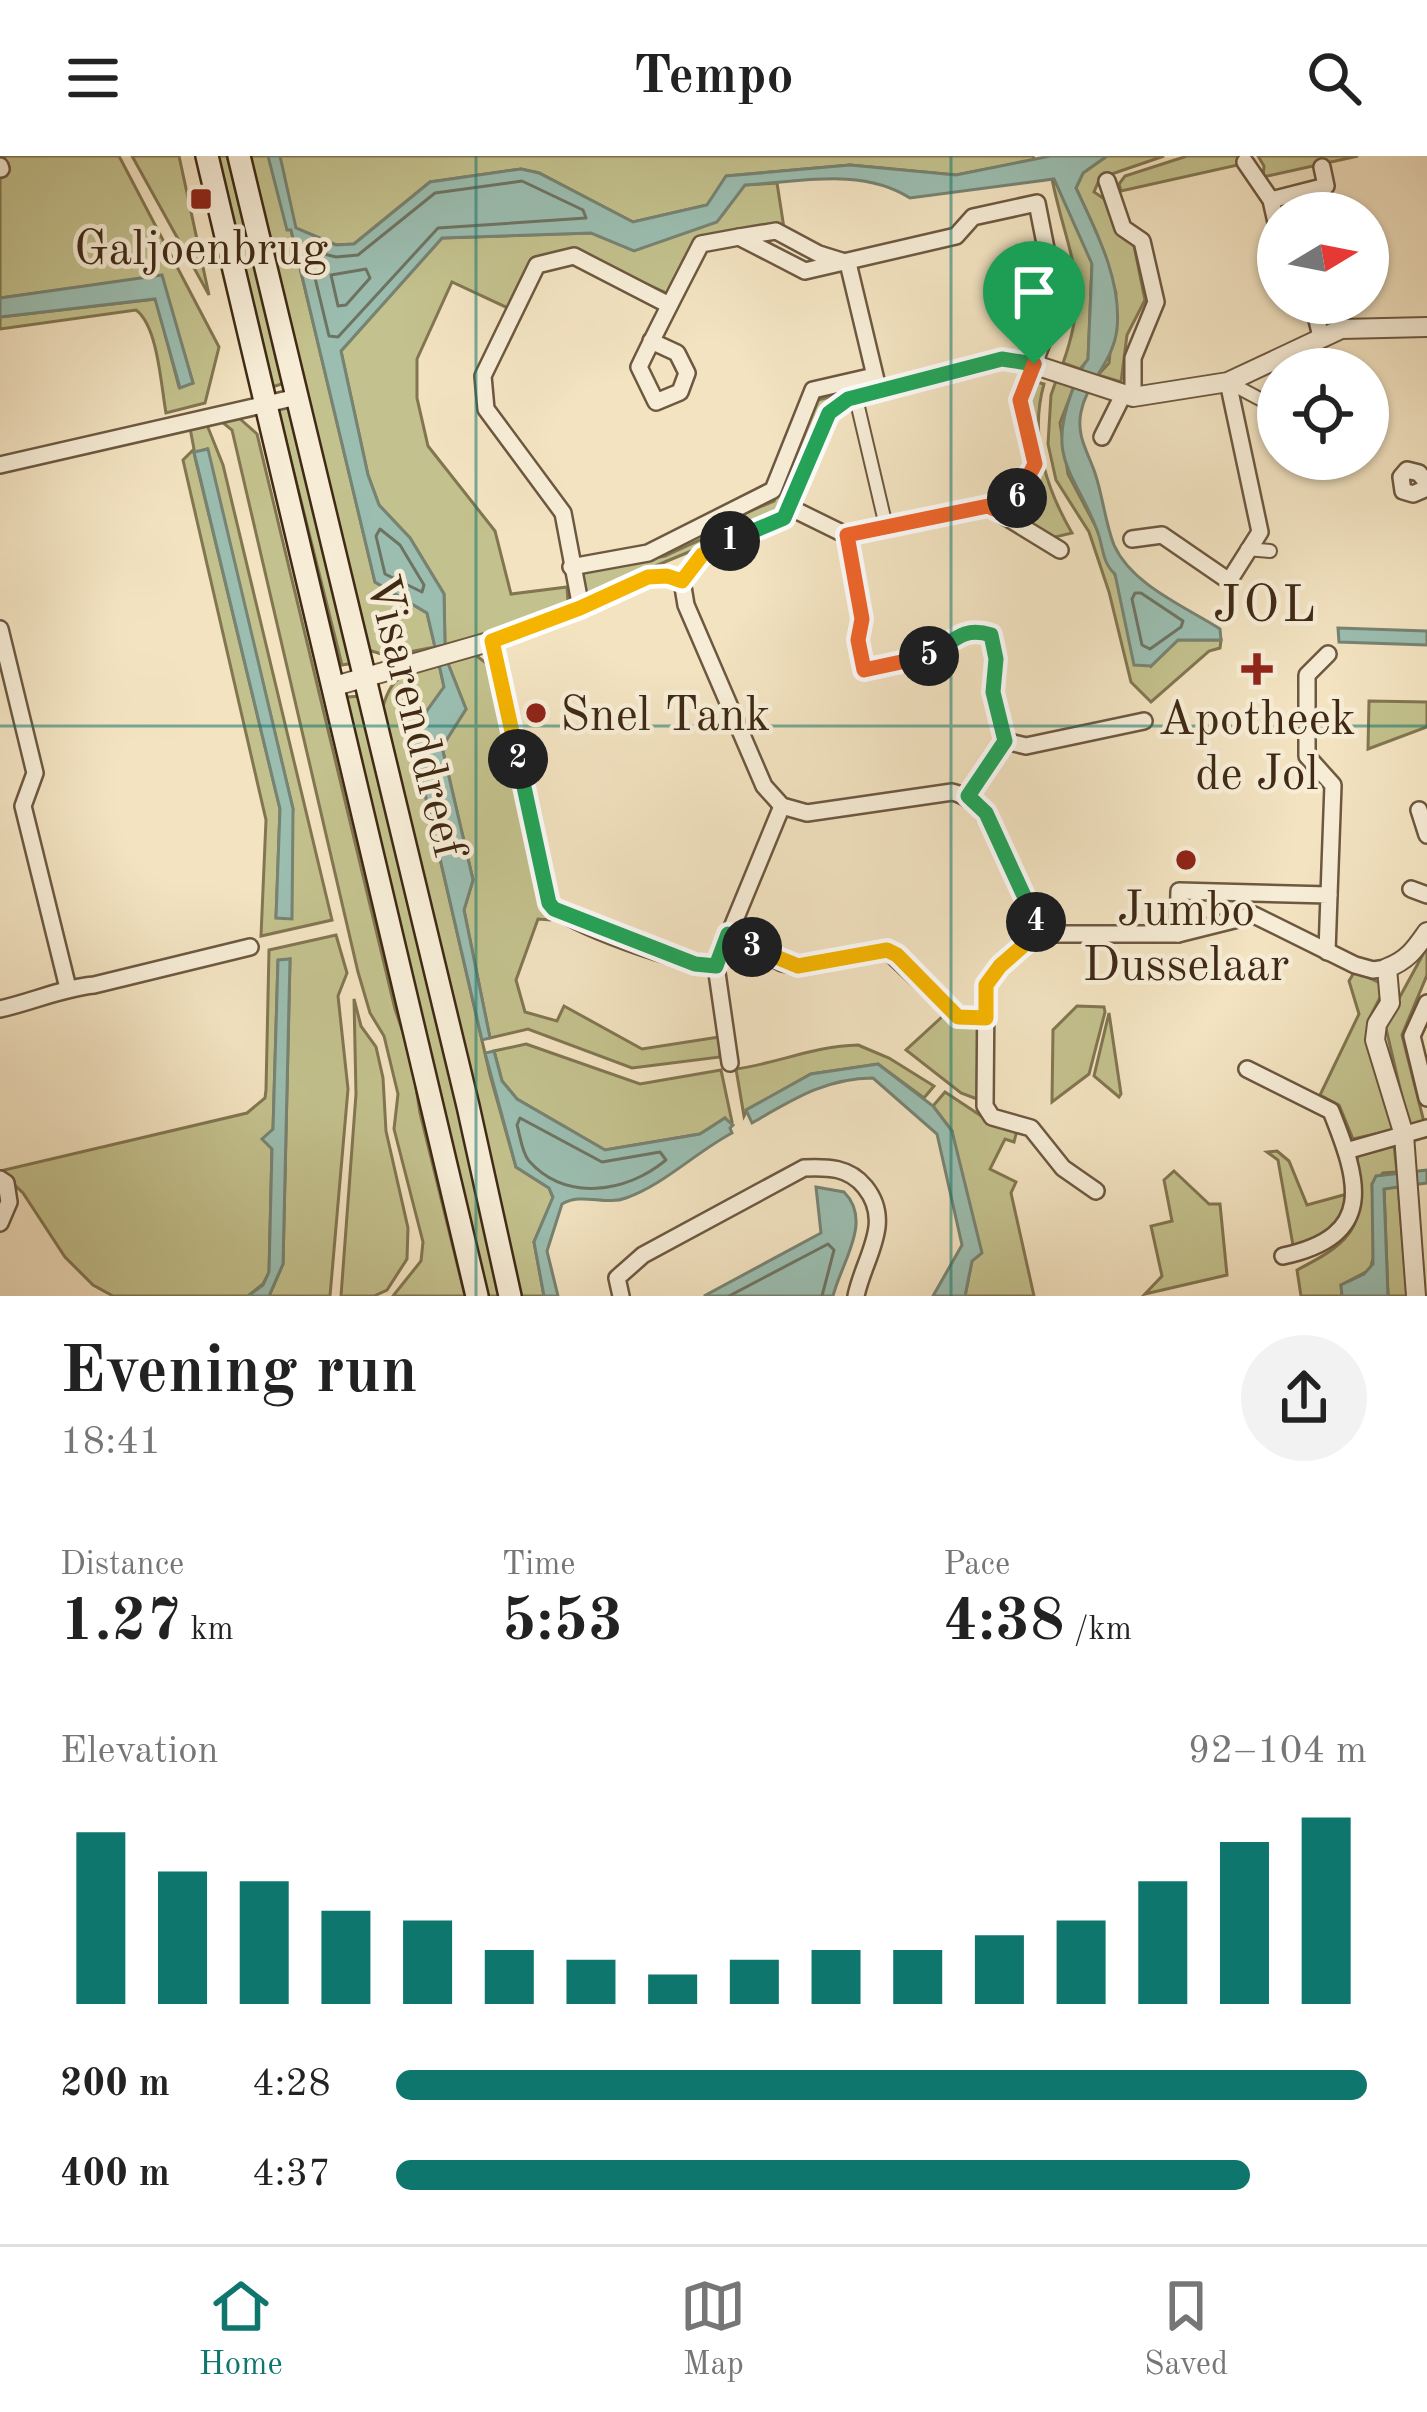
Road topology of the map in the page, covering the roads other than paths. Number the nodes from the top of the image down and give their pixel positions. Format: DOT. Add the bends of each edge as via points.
graph roads {
  1 [pos="207,156"];
  2 [pos="239,156"];
  3 [pos="1245,163"];
  4 [pos="1322,166"];
  5 [pos="1107,181"];
  6 [pos="1265,192"];
  7 [pos="1302,192"];
  8 [pos="848,263"];
  9 [pos="668,305"];
  10 [pos="1319,324"];
  11 [pos="1427,327"];
  12 [pos="1322,337"];
  13 [pos="651,341"];
  14 [pos="490,357"];
  15 [pos="1034,364"];
  16 [pos="506,368"];
  17 [pos="876,382"];
  18 [pos="1228,382"];
  19 [pos="855,394"];
  20 [pos="1128,396"];
  21 [pos="297,397"];
  22 [pos="1257,397"];
  23 [pos="265,405"];
  24 [pos="512,420"];
  25 [pos="506,436"];
  26 [pos="1102,437"];
  27 [pos="0,465"];
  28 [pos="791,508"];
  29 [pos="1007,515"];
  30 [pos="708,525"];
  31 [pos="886,526"];
  32 [pos="847,535"];
  33 [pos="1132,539"];
  34 [pos="722,544"];
  35 [pos="1247,549"];
  36 [pos="1060,550"];
  37 [pos="1270,550"];
  38 [pos="571,567"];
  39 [pos="682,581"];
  40 [pos="580,608"];
  41 [pos="0,629"];
  42 [pos="492,641"];
  43 [pos="1328,654"];
  44 [pos="366,678"];
  45 [pos="335,686"];
  46 [pos="1144,721"];
  47 [pos="1005,741"];
  48 [pos="968,796"];
  49 [pos="782,806"];
  50 [pos="1419,809"];
  51 [pos="1427,835"];
  52 [pos="1328,895"];
  53 [pos="1042,929"];
  54 [pos="1427,932"];
  55 [pos="728,934"];
  56 [pos="1178,934"];
  57 [pos="250,947"];
  58 [pos="1327,952"];
  59 [pos="716,966"];
  60 [pos="1387,968"];
  61 [pos="68,988"];
  62 [pos="1427,1003"];
  63 [pos="0,1010"];
  64 [pos="986,1018"];
  65 [pos="730,1063"];
  66 [pos="1247,1069"];
  67 [pos="1427,1098"];
  68 [pos="1427,1128"];
  69 [pos="1404,1135"];
  70 [pos="1346,1151"];
  71 [pos="0,1179"];
  72 [pos="1096,1192"];
  73 [pos="0,1222"];
  74 [pos="1283,1256"];
  75 [pos="477,1296"];
  76 [pos="510,1296"];
  77 [pos="621,1296"];
  78 [pos="856,1296"];
  79 [pos="1416,1296"];
  1 -- 23 [label="main road, Visarenddreef"];
  2 -- 21 [label="main road, Visarenddreef"];
  3 -- 6 [label="street"];
  4 -- 7 [label="street" via="1326,186"];
  5 -- 20 [label="street" via="1123,228 1142,241 1156,302 1132,358"];
  8 -- 9 [label="street" via="776,231 701,244"];
  8 -- 15 [label="street" via="956,236 973,217 1037,203 1057,304"];
  8 -- 17 [label="street"];
  9 -- 13 [label="street"];
  9 -- 14 [label="street" via="574,256 537,266"];
  10 -- 12 [label="street"];
  11 -- 12 [label="street" via="1350,328"];
  12 -- 18 [label="street"];
  14 -- 16 [label="street"];
  14 -- 25 [label="street" via="486,410"];
  15 -- 17 [label="street" via="1002,359"];
  15 -- 20 [label="street"];
  15 -- 29 [label="street" via="1020,400 1035,464"];
  17 -- 19 [label="street"];
  17 -- 30 [label="street" via="814,391 773,490"];
  18 -- 20 [label="street"];
  18 -- 22 [label="street"];
  18 -- 35 [label="street" via="1260,532"];
  19 -- 28 [label="street" via="829,413"];
  19 -- 31 [label="street"];
  20 -- 26 [label="street"];
  21 -- 23 [label="street"];
  21 -- 44 [label="main road, Visarenddreef"];
  23 -- 27 [label="street"];
  23 -- 45 [label="main road, Visarenddreef"];
  24 -- 25 [label="street"];
  25 -- 38 [label="street" via="563,513"];
  28 -- 32 [label="street"];
  28 -- 34 [label="street"];
  29 -- 31 [label="street" via="988,506"];
  29 -- 36 [label="street"];
  30 -- 34 [label="street"];
  30 -- 38 [label="street" via="648,553"];
  31 -- 32 [label="street"];
  32 -- 47 [label="street" via="864,670 936,654 952,637 991,635"];
  33 -- 35 [label="street" via="1162,535 1229,580"];
  34 -- 39 [label="street"];
  35 -- 37 [label="street"];
  38 -- 40 [label="street"];
  39 -- 40 [label="street" via="648,577"];
  39 -- 49 [label="street" via="764,786"];
  40 -- 42 [label="street"];
  41 -- 61 [label="street" via="35,773 23,806"];
  42 -- 44 [label="street"];
  42 -- 59 [label="street" via="549,903 578,922"];
  43 -- 52 [label="street" via="1307,675 1304,723 1307,756 1333,785"];
  44 -- 45 [label="street"];
  44 -- 76 [label="main road, Visarenddreef"];
  45 -- 75 [label="main road, Visarenddreef"];
  46 -- 47 [label="street" via="1026,746"];
  47 -- 48 [label="street"];
  48 -- 49 [label="street" via="807,813"];
  48 -- 53 [label="street" via="986,813"];
  49 -- 55 [label="street"];
  50 -- 51 [label="street"];
  52 -- 56 [label="street" via="1179,891"];
  52 -- 58 [label="street"];
  53 -- 56 [label="street"];
  53 -- 64 [label="street" via="986,985"];
  54 -- 60 [label="street" via="1417,950"];
  55 -- 59 [label="street"];
  55 -- 64 [label="street" via="798,966 887,950 958,1017"];
  56 -- 58 [label="street" via="1254,916"];
  57 -- 61 [label="street"];
  58 -- 60 [label="street"];
  59 -- 65 [label="street"];
  60 -- 69 [label="street" via="1390,1003 1375,1040"];
  61 -- 63 [label="street"];
  62 -- 67 [label="street" via="1412,1036"];
  64 -- 72 [label="street" via="985,1106 992,1117 1031,1128 1063,1168"];
  66 -- 70 [label="street" via="1331,1111"];
  68 -- 69 [label="street"];
  69 -- 70 [label="street"];
  69 -- 79 [label="street"];
  70 -- 74 [label="street" via="1357,1197 1351,1215 1336,1236"];
  71 -- 73 [label="street" via="9,1202"];
  77 -- 78 [label="street" via="617,1278 643,1255 804,1168 833,1167 860,1181 879,1208"];
}
